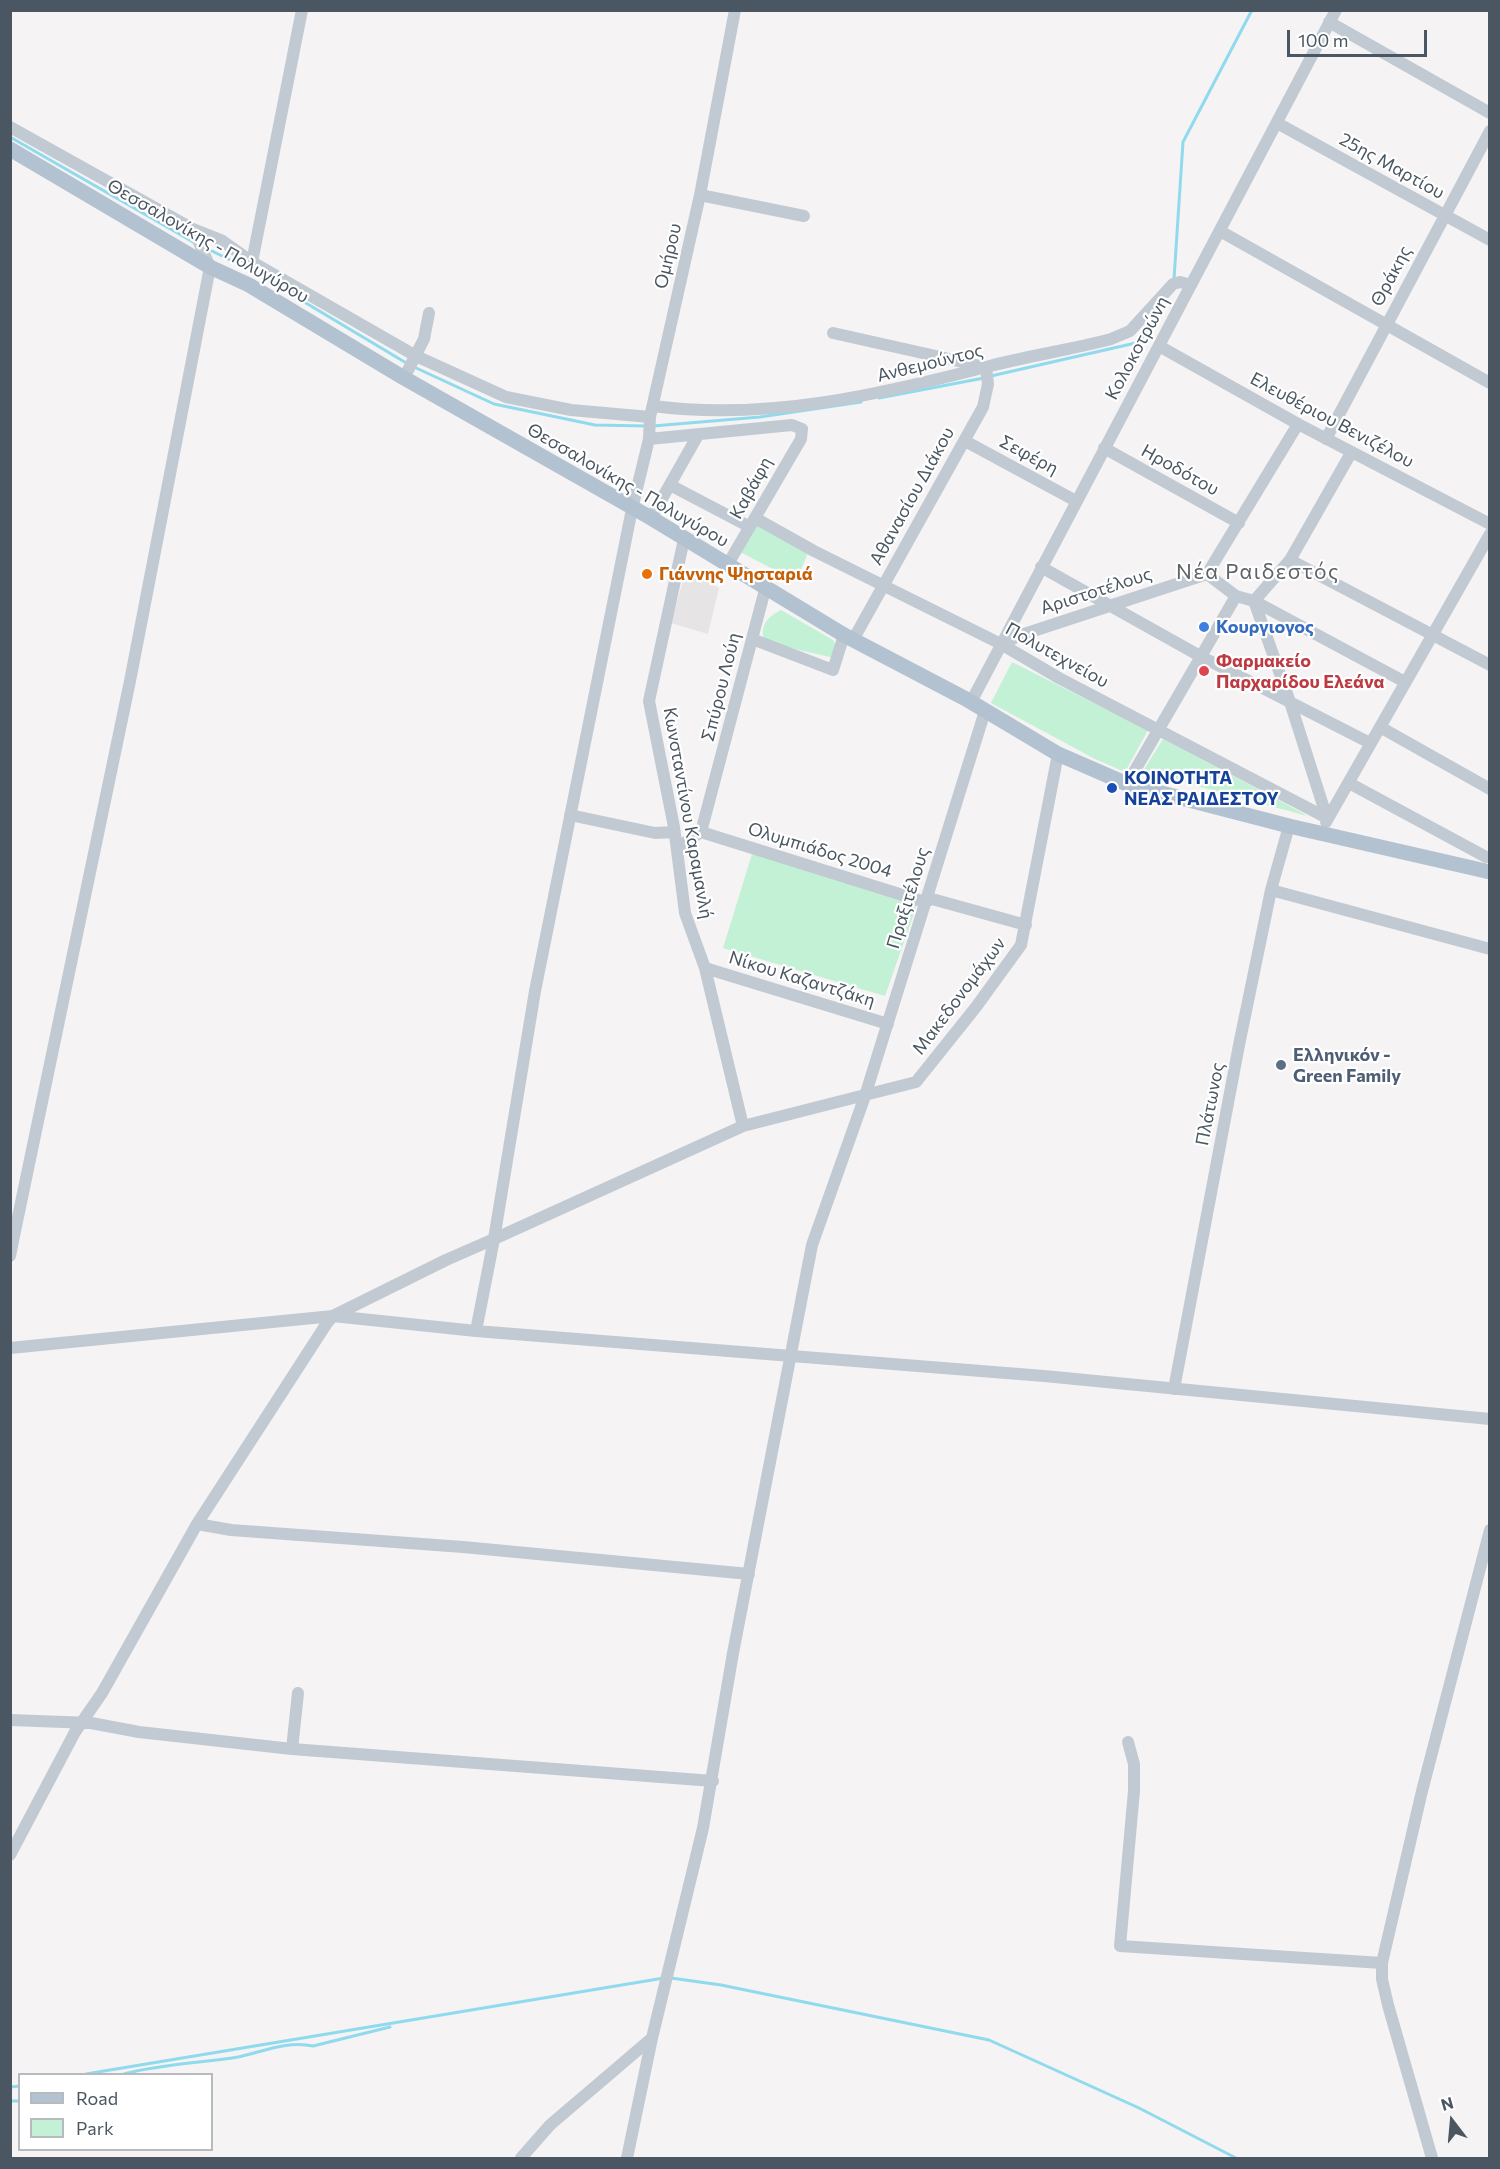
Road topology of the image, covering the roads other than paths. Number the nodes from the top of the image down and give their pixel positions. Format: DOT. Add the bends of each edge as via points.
graph roads {
  1 [pos="302,10"];
  2 [pos="735,10"];
  3 [pos="1336,10"];
  4 [pos="1329,22"];
  5 [pos="1490,113"];
  6 [pos="1277,123"];
  7 [pos="10,127"];
  8 [pos="1490,131"];
  9 [pos="10,149"];
  10 [pos="700,195"];
  11 [pos="804,216"];
  12 [pos="1444,216"];
  13 [pos="193,229"];
  14 [pos="1220,231"];
  15 [pos="1490,240"];
  16 [pos="252,262"];
  17 [pos="210,267"];
  18 [pos="1191,285"];
  19 [pos="429,313"];
  20 [pos="1385,326"];
  21 [pos="833,333"];
  22 [pos="1159,346"];
  23 [pos="416,356"];
  24 [pos="986,367"];
  25 [pos="404,378"];
  26 [pos="1490,383"];
  27 [pos="651,412"];
  28 [pos="1298,424"];
  29 [pos="698,435"];
  30 [pos="649,439"];
  31 [pos="1326,439"];
  32 [pos="965,441"];
  33 [pos="1104,448"];
  34 [pos="1351,453"];
  35 [pos="670,484"];
  36 [pos="1076,501"];
  37 [pos="632,509"];
  38 [pos="651,518"];
  39 [pos="753,522"];
  40 [pos="1239,524"];
  41 [pos="1490,524"];
  42 [pos="1490,534"];
  43 [pos="684,539"];
  44 [pos="1290,560"];
  45 [pos="728,564"];
  46 [pos="1041,567"];
  47 [pos="1207,574"];
  48 [pos="884,585"];
  49 [pos="766,586"];
  50 [pos="1236,596"];
  51 [pos="1254,601"];
  52 [pos="1110,605"];
  53 [pos="1432,632"];
  54 [pos="849,638"];
  55 [pos="752,639"];
  56 [pos="1001,644"];
  57 [pos="1200,656"];
  58 [pos="1490,664"];
  59 [pos="1405,682"];
  60 [pos="971,702"];
  61 [pos="1290,702"];
  62 [pos="985,711"];
  63 [pos="1380,728"];
  64 [pos="1159,729"];
  65 [pos="1370,743"];
  66 [pos="1058,754"];
  67 [pos="1349,783"];
  68 [pos="1127,784"];
  69 [pos="1490,789"];
  70 [pos="570,816"];
  71 [pos="1327,818"];
  72 [pos="1289,826"];
  73 [pos="674,832"];
  74 [pos="701,832"];
  75 [pos="1323,834"];
  76 [pos="677,848"];
  77 [pos="1486,862"];
  78 [pos="1271,890"];
  79 [pos="925,902"];
  80 [pos="1026,925"];
  81 [pos="1490,949"];
  82 [pos="705,968"];
  83 [pos="888,1024"];
  84 [pos="865,1096"];
  85 [pos="743,1126"];
  86 [pos="12,1236"];
  87 [pos="494,1239"];
  88 [pos="10,1256"];
  89 [pos="333,1316"];
  90 [pos="476,1331"];
  91 [pos="10,1348"];
  92 [pos="789,1356"];
  93 [pos="1174,1389"];
  94 [pos="1490,1419"];
  95 [pos="197,1524"];
  96 [pos="1490,1530"];
  97 [pos="749,1574"];
  98 [pos="298,1693"];
  99 [pos="10,1720"];
  100 [pos="82,1723"];
  101 [pos="1128,1742"];
  102 [pos="292,1749"];
  103 [pos="713,1780"];
  104 [pos="10,1855"];
  105 [pos="1382,1963"];
  106 [pos="652,2038"];
  107 [pos="520,2158"];
  108 [pos="627,2158"];
  109 [pos="1432,2158"];
  1 -- 16 [label="street"];
  2 -- 10 [label="street, Ομήρου"];
  3 -- 4 [label="street, Κολοκοτρώνη"];
  4 -- 5 [label="street"];
  4 -- 6 [label="street, Κολοκοτρώνη"];
  6 -- 12 [label="street, 25ης Μαρτίου"];
  6 -- 14 [label="street, Κολοκοτρώνη"];
  7 -- 13 [label="street, Ανθεμούντος"];
  8 -- 12 [label="street, Θράκης"];
  9 -- 17 [label="main road, Θεσσαλονίκης - Πολυγύρου"];
  10 -- 11 [label="street"];
  10 -- 27 [label="street, Ομήρου"];
  12 -- 15 [label="street, 25ης Μαρτίου"];
  12 -- 20 [label="street, Θράκης"];
  13 -- 16 [label="street, Ανθεμούντος" via="221,240"];
  13 -- 17 [label="street"];
  14 -- 18 [label="street, Κολοκοτρώνη"];
  14 -- 20 [label="street"];
  16 -- 23 [label="street, Ανθεμούντος"];
  17 -- 25 [label="main road, Θεσσαλονίκης - Πολυγύρου" via="249,285"];
  17 -- 86 [label="street" via="127,693"];
  18 -- 22 [label="street, Κολοκοτρώνη"];
  18 -- 24 [label="street, Ανθεμούντος" via="1173,284 1130,332"];
  19 -- 23 [label="street"];
  20 -- 26 [label="street"];
  20 -- 31 [label="street, Θράκης"];
  21 -- 24 [label="street"];
  22 -- 28 [label="street, Ελευθέριου Βενιζέλου"];
  22 -- 33 [label="street, Κολοκοτρώνη"];
  23 -- 25 [label="street"];
  23 -- 27 [label="street, Ανθεμούντος" via="506,397 571,410"];
  24 -- 27 [label="street, Ανθεμούντος" via="922,385 835,402"];
  24 -- 32 [label="street, Αθανασίου Διάκου" via="987,396"];
  25 -- 37 [label="main road, Θεσσαλονίκης - Πολυγύρου"];
  27 -- 30 [label="street, Ομήρου"];
  28 -- 31 [label="street, Ελευθέριου Βενιζέλου"];
  28 -- 40 [label="street"];
  29 -- 30 [label="street"];
  29 -- 35 [label="street"];
  29 -- 39 [label="street, Καβάφη" via="792,425 802,429 801,439"];
  30 -- 37 [label="street, Ομήρου"];
  31 -- 34 [label="street, Ελευθέριου Βενιζέλου"];
  32 -- 36 [label="street, Σεφέρη"];
  32 -- 48 [label="street, Αθανασίου Διάκου"];
  33 -- 36 [label="street, Κολοκοτρώνη"];
  33 -- 40 [label="street, Ηροδότου"];
  34 -- 41 [label="street, Ελευθέριου Βενιζέλου"];
  34 -- 44 [label="street"];
  35 -- 38 [label="street"];
  35 -- 39 [label="street, Πολυτεχνείου"];
  36 -- 46 [label="street, Κολοκοτρώνη"];
  37 -- 38 [label="main road, Θεσσαλονίκης - Πολυγύρου"];
  37 -- 70 [label="street, Ομήρου"];
  38 -- 43 [label="main road, Θεσσαλονίκης - Πολυγύρου"];
  39 -- 45 [label="street, Καβάφη"];
  39 -- 48 [label="street, Πολυτεχνείου"];
  40 -- 47 [label="street"];
  42 -- 53 [label="street"];
  43 -- 45 [label="main road, Θεσσαλονίκης - Πολυγύρου"];
  43 -- 73 [label="street, Κωνσταντίνου Καραμανλή" via="649,701"];
  44 -- 51 [label="street"];
  44 -- 53 [label="street"];
  45 -- 49 [label="main road, Θεσσαλονίκης - Πολυγύρου"];
  46 -- 52 [label="street"];
  46 -- 56 [label="street, Κολοκοτρώνη"];
  47 -- 50 [label="street"];
  47 -- 52 [label="street, Αριστοτέλους"];
  48 -- 54 [label="street, Αθανασίου Διάκου"];
  48 -- 56 [label="street, Πολυτεχνείου"];
  49 -- 54 [label="main road, Θεσσαλονίκης - Πολυγύρου"];
  49 -- 55 [label="street, Σπύρου Λούη"];
  50 -- 51 [label="street"];
  50 -- 57 [label="street"];
  51 -- 59 [label="street"];
  51 -- 61 [label="street"];
  52 -- 56 [label="street, Αριστοτέλους"];
  52 -- 57 [label="street"];
  53 -- 58 [label="street"];
  53 -- 59 [label="street"];
  54 -- 55 [label="street, Αθανασίου Διάκου" via="833,670"];
  54 -- 60 [label="main road, Θεσσαλονίκης - Πολυγύρου"];
  55 -- 74 [label="street, Σπύρου Λούη"];
  56 -- 60 [label="street, Κολοκοτρώνη"];
  56 -- 64 [label="street, Πολυτεχνείου"];
  57 -- 61 [label="street"];
  57 -- 64 [label="street"];
  59 -- 63 [label="street"];
  60 -- 62 [label="main road, Θεσσαλονίκης - Πολυγύρου"];
  61 -- 65 [label="street"];
  61 -- 71 [label="street"];
  62 -- 66 [label="main road, Θεσσαλονίκης - Πολυγύρου"];
  62 -- 79 [label="street, Πραξιτέλους"];
  63 -- 65 [label="street"];
  63 -- 69 [label="street"];
  64 -- 68 [label="street"];
  64 -- 71 [label="street, Πολυτεχνείου"];
  65 -- 67 [label="street"];
  66 -- 68 [label="main road, Θεσσαλονίκης - Πολυγύρου"];
  66 -- 80 [label="street, Μακεδονομάχων"];
  67 -- 71 [label="street"];
  67 -- 77 [label="street"];
  68 -- 72 [label="main road, Θεσσαλονίκης - Πολυγύρου"];
  70 -- 73 [label="street" via="655,833"];
  70 -- 87 [label="street, Ομήρου"];
  71 -- 75 [label="street"];
  72 -- 75 [label="main road, Θεσσαλονίκης - Πολυγύρου"];
  72 -- 78 [label="street, Πλάτωνος"];
  73 -- 76 [label="street, Κωνσταντίνου Καραμανλή"];
  74 -- 76 [label="street"];
  74 -- 79 [label="street, Ολυμπιάδος 2004"];
  75 -- 77 [label="main road, Θεσσαλονίκης - Πολυγύρου"];
  76 -- 82 [label="street, Κωνσταντίνου Καραμανλή" via="685,913"];
  78 -- 81 [label="street"];
  78 -- 93 [label="street, Πλάτωνος"];
  79 -- 80 [label="street, Ολυμπιάδος 2004" via="932,899"];
  79 -- 83 [label="street, Πραξιτέλους"];
  80 -- 84 [label="street, Μακεδονομάχων" via="1021,945 915,1082"];
  82 -- 83 [label="street, Νίκου Καζαντζάκη"];
  82 -- 85 [label="street, Κωνσταντίνου Καραμανλή"];
  83 -- 84 [label="street, Πραξιτέλους"];
  84 -- 85 [label="street, Μακεδονομάχων"];
  84 -- 92 [label="street, Πραξιτέλους" via="820,1217"];
  85 -- 87 [label="street, Μακεδονομάχων"];
  86 -- 88 [label="street"];
  87 -- 89 [label="street, Μακεδονομάχων"];
  87 -- 90 [label="street, Ομήρου"];
  89 -- 90 [label="street"];
  89 -- 91 [label="street"];
  89 -- 95 [label="street"];
  90 -- 92 [label="street"];
  92 -- 93 [label="street"];
  92 -- 97 [label="street, Πραξιτέλους"];
  93 -- 94 [label="street"];
  95 -- 97 [label="street"];
  95 -- 100 [label="street"];
  96 -- 105 [label="street"];
  97 -- 103 [label="street, Πραξιτέλους"];
  98 -- 102 [label="street"];
  99 -- 100 [label="street"];
  100 -- 102 [label="street"];
  100 -- 104 [label="street"];
  101 -- 105 [label="street" via="1134,1764 1134,1791 1120,1946"];
  102 -- 103 [label="street"];
  103 -- 106 [label="street, Πραξιτέλους"];
  105 -- 109 [label="street" via="1388,2005"];
  106 -- 107 [label="street" via="550,2125"];
  106 -- 108 [label="street, Πραξιτέλους"];
}
